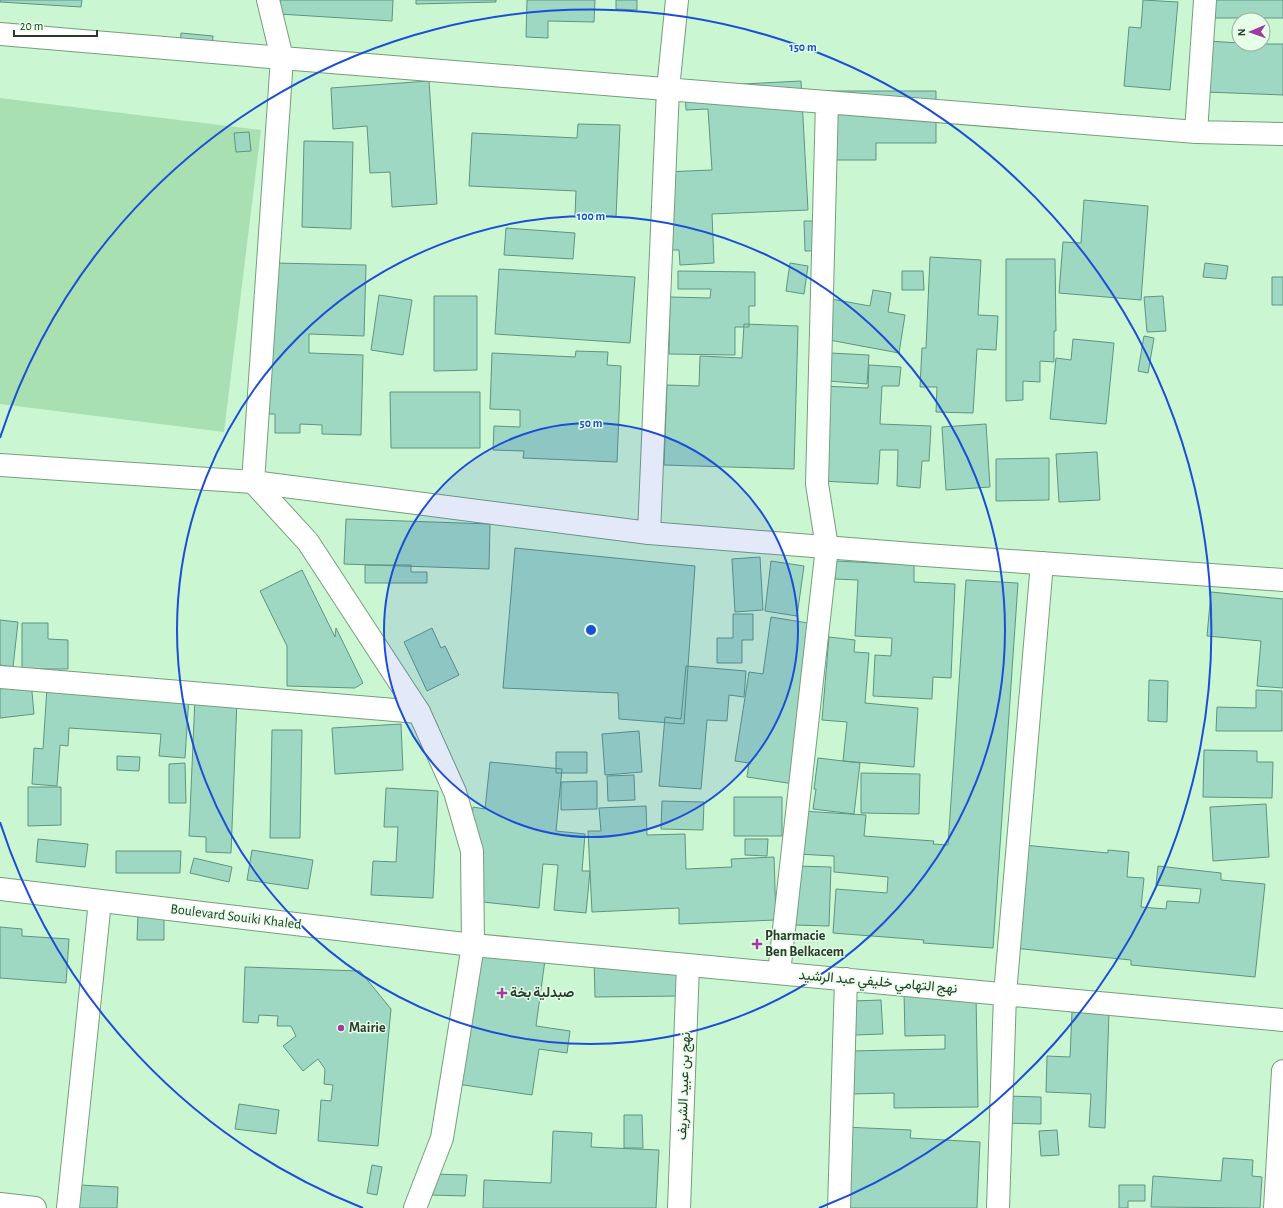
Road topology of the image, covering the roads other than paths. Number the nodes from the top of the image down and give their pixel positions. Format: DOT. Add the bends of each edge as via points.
graph roads {
  1 [pos="268,0"];
  2 [pos="678,0"];
  3 [pos="1206,0"];
  4 [pos="0,34"];
  5 [pos="282,58"];
  6 [pos="668,89"];
  7 [pos="827,102"];
  8 [pos="1196,132"];
  9 [pos="1283,134"];
  10 [pos="0,465"];
  11 [pos="253,482"];
  12 [pos="649,533"];
  13 [pos="827,547"];
  14 [pos="1042,563"];
  15 [pos="1283,580"];
  16 [pos="0,677"];
  17 [pos="419,712"];
  18 [pos="0,888"];
  19 [pos="100,901"];
  20 [pos="473,945"];
  21 [pos="688,965"];
  22 [pos="779,973"];
  23 [pos="846,979"];
  24 [pos="1005,994"];
  25 [pos="1283,1020"];
  26 [pos="1283,1071"];
  27 [pos="0,1204"];
  28 [pos="35,1208"];
  29 [pos="68,1208"];
  30 [pos="415,1208"];
  31 [pos="679,1208"];
  32 [pos="839,1208"];
  33 [pos="998,1208"];
  34 [pos="1276,1208"];
  1 -- 5 [label="street"];
  2 -- 6 [label="street"];
  3 -- 8 [label="street"];
  4 -- 5 [label="street"];
  5 -- 6 [label="street"];
  5 -- 11 [label="street"];
  6 -- 7 [label="street"];
  6 -- 12 [label="street"];
  7 -- 8 [label="street"];
  7 -- 13 [label="street" via="817,484"];
  8 -- 9 [label="street"];
  10 -- 11 [label="street"];
  11 -- 12 [label="street"];
  11 -- 17 [label="street" via="308,542"];
  12 -- 13 [label="street"];
  13 -- 14 [label="street"];
  13 -- 22 [label="street"];
  14 -- 15 [label="street"];
  14 -- 24 [label="street"];
  16 -- 17 [label="street"];
  17 -- 20 [label="street" via="454,792 472,851"];
  18 -- 19 [label="street, Boulevard Souiki Khaled"];
  19 -- 20 [label="street, Boulevard Souiki Khaled"];
  19 -- 29 [label="street"];
  20 -- 21 [label="street, نهج التهامي خليفي عبد الرشيد"];
  20 -- 30 [label="street" via="442,1138"];
  21 -- 22 [label="street, نهج التهامي خليفي عبد الرشيد"];
  21 -- 31 [label="street, نهج بن عبيد الشريف"];
  22 -- 23 [label="street, نهج التهامي خليفي عبد الرشيد"];
  23 -- 24 [label="street, نهج التهامي خليفي عبد الرشيد"];
  23 -- 32 [label="street"];
  24 -- 25 [label="street, نهج التهامي خليفي عبد الرشيد"];
  24 -- 33 [label="street"];
  26 -- 34 [label="street"];
  27 -- 28 [label="street"];
}
